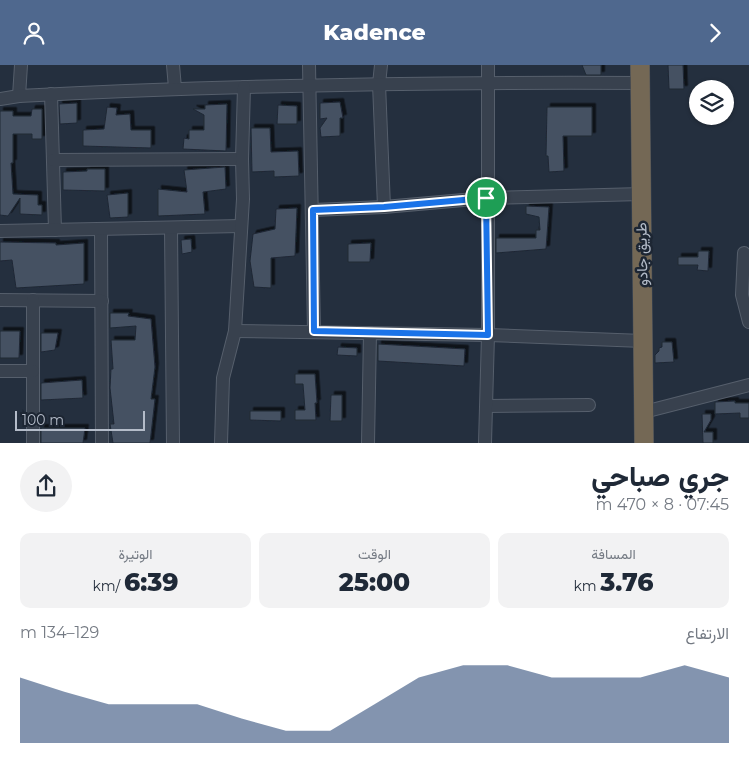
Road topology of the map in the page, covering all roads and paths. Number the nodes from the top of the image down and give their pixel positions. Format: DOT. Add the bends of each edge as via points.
graph roads {
  1 [pos="21,65"];
  2 [pos="173,65"];
  3 [pos="309,65"];
  4 [pos="381,65"];
  5 [pos="488,65"];
  6 [pos="640,74"];
  7 [pos="488,82"];
  8 [pos="379,84"];
  9 [pos="309,85"];
  10 [pos="244,87"];
  11 [pos="175,89"];
  12 [pos="51,94"];
  13 [pos="20,96"];
  14 [pos="0,99"];
  15 [pos="242,159"];
  16 [pos="53,160"];
  17 [pos="642,194"];
  18 [pos="486,198"];
  19 [pos="384,207"];
  20 [pos="313,210"];
  21 [pos="241,226"];
  22 [pos="171,228"];
  23 [pos="101,229"];
  24 [pos="55,230"];
  25 [pos="0,231"];
  26 [pos="744,253"];
  27 [pos="0,300"];
  28 [pos="32,300"];
  29 [pos="102,301"];
  30 [pos="749,322"];
  31 [pos="235,331"];
  32 [pos="314,331"];
  33 [pos="370,333"];
  34 [pos="488,335"];
  35 [pos="643,341"];
  36 [pos="0,371"];
  37 [pos="33,371"];
  38 [pos="749,385"];
  39 [pos="589,405"];
  40 [pos="487,406"];
  41 [pos="644,412"];
  42 [pos="33,443"];
  43 [pos="102,443"];
  44 [pos="173,443"];
  45 [pos="221,443"];
  46 [pos="368,443"];
  47 [pos="485,443"];
  48 [pos="644,443"];
  1 -- 13 [label="street"];
  2 -- 11 [label="street"];
  3 -- 9 [label="street"];
  4 -- 8 [label="street"];
  5 -- 7 [label="street"];
  6 -- 7 [label="street"];
  6 -- 17 [label="highway, طريق جادو"];
  7 -- 8 [label="street"];
  7 -- 18 [label="street"];
  8 -- 9 [label="street"];
  8 -- 19 [label="street"];
  9 -- 10 [label="street"];
  9 -- 20 [label="street"];
  10 -- 11 [label="street"];
  10 -- 15 [label="street"];
  11 -- 12 [label="street"];
  12 -- 13 [label="street"];
  12 -- 16 [label="street"];
  13 -- 14 [label="street"];
  15 -- 16 [label="street"];
  15 -- 21 [label="street"];
  16 -- 24 [label="street"];
  17 -- 18 [label="street"];
  17 -- 35 [label="highway, طريق جادو"];
  18 -- 19 [label="street"];
  18 -- 34 [label="street"];
  19 -- 20 [label="street"];
  20 -- 32 [label="street"];
  21 -- 22 [label="street"];
  21 -- 31 [label="street"];
  22 -- 23 [label="street"];
  22 -- 44 [label="street"];
  23 -- 24 [label="street"];
  23 -- 29 [label="street"];
  24 -- 25 [label="street"];
  26 -- 30 [label="street" via="742,295"];
  27 -- 28 [label="street"];
  28 -- 29 [label="street"];
  28 -- 37 [label="street"];
  29 -- 43 [label="street"];
  31 -- 32 [label="street"];
  31 -- 45 [label="street" via="223,378"];
  32 -- 33 [label="street"];
  33 -- 34 [label="street"];
  33 -- 46 [label="street"];
  34 -- 35 [label="street"];
  34 -- 40 [label="street"];
  35 -- 41 [label="highway, طريق جادو"];
  36 -- 37 [label="street"];
  37 -- 42 [label="street"];
  38 -- 41 [label="street"];
  39 -- 40 [label="street"];
  40 -- 47 [label="street"];
  41 -- 48 [label="highway, طريق جادو"];
}
